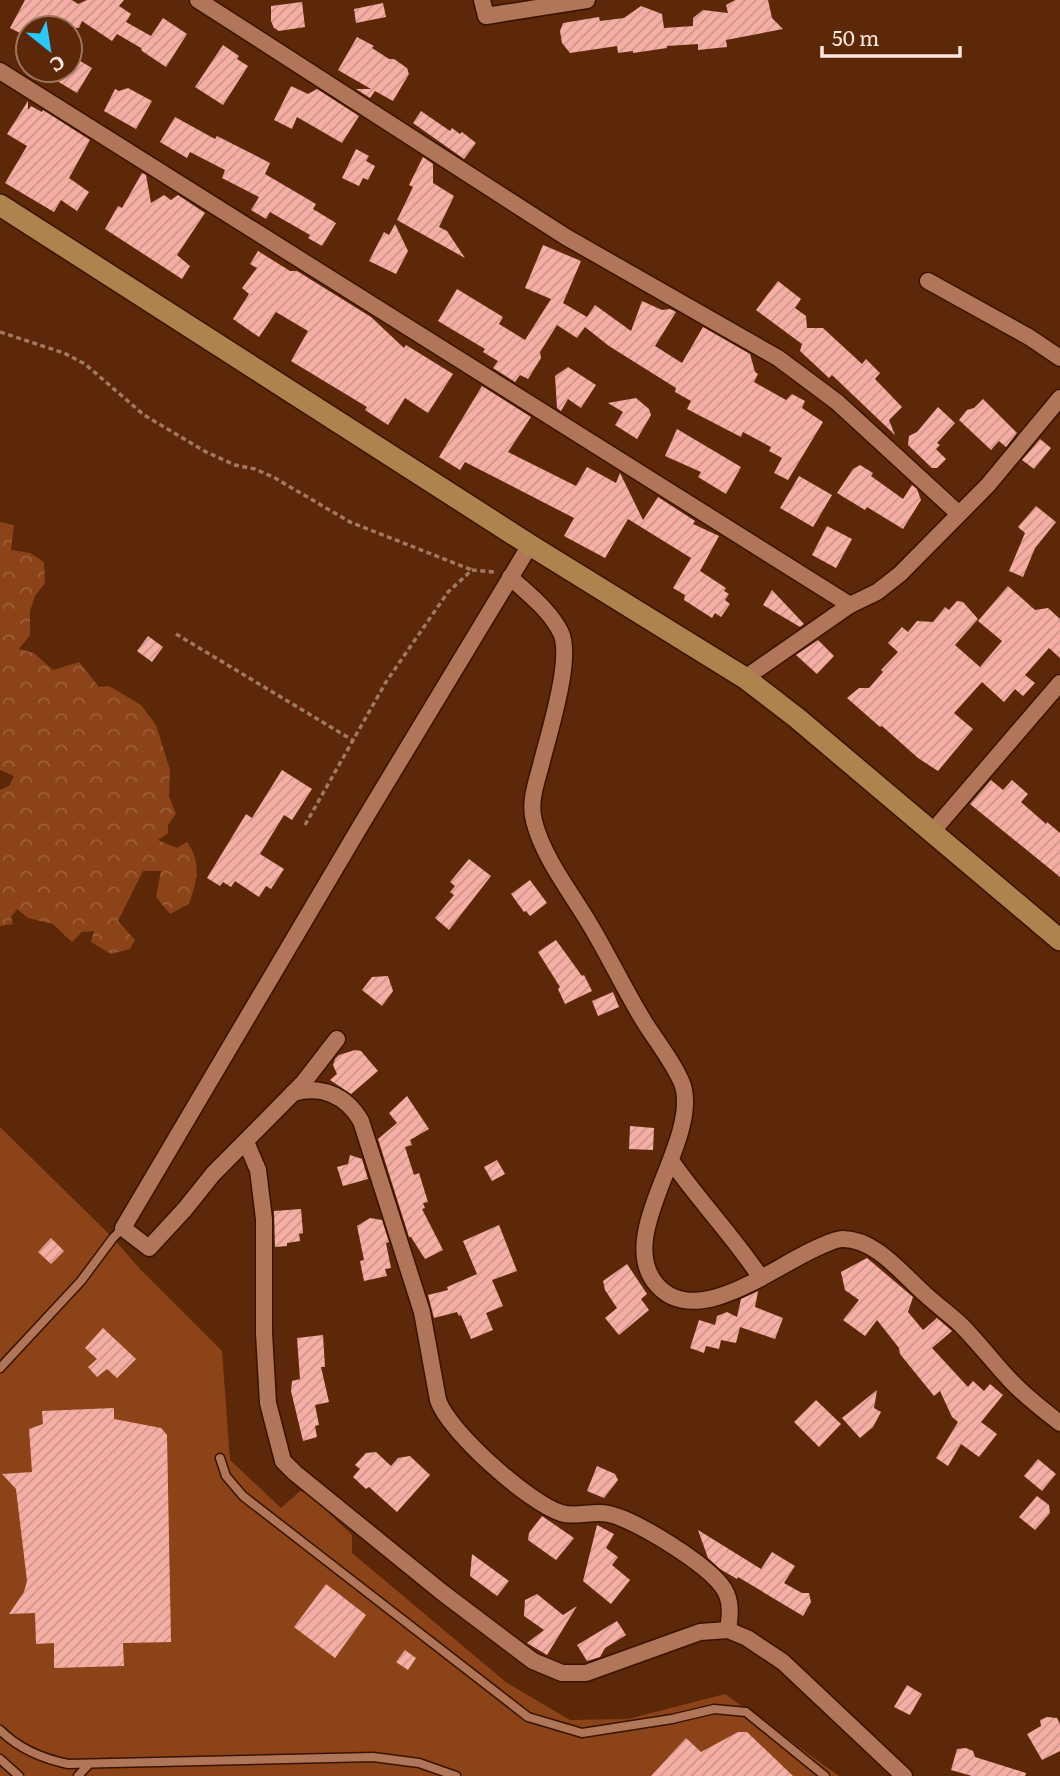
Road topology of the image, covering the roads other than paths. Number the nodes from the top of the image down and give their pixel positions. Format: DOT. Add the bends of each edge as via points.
graph roads {
  1 [pos="198,0"];
  2 [pos="482,0"];
  3 [pos="587,0"];
  4 [pos="0,71"];
  5 [pos="0,205"];
  6 [pos="928,281"];
  7 [pos="1060,358"];
  8 [pos="1060,398"];
  9 [pos="959,514"];
  10 [pos="530,545"];
  11 [pos="510,577"];
  12 [pos="850,605"];
  13 [pos="745,678"];
  14 [pos="1060,683"];
  15 [pos="932,832"];
  16 [pos="1060,940"];
  17 [pos="337,1039"];
  18 [pos="292,1093"];
  19 [pos="246,1142"];
  20 [pos="672,1162"];
  21 [pos="123,1228"];
  22 [pos="761,1278"];
  23 [pos="0,1368"];
  24 [pos="1060,1423"];
  25 [pos="220,1458"];
  26 [pos="728,1630"];
  27 [pos="0,1730"];
  28 [pos="0,1759"];
  29 [pos="89,1765"];
  30 [pos="19,1776"];
  31 [pos="78,1776"];
  32 [pos="456,1776"];
  33 [pos="825,1776"];
  34 [pos="904,1776"];
  1 -- 9 [label="street" via="566,237 778,358 838,402"];
  2 -- 3 [label="street" via="486,16"];
  4 -- 12 [label="street"];
  5 -- 10 [label="main road"];
  6 -- 7 [label="street"];
  8 -- 9 [label="street"];
  9 -- 12 [label="street" via="900,574"];
  10 -- 11 [label="street"];
  10 -- 13 [label="main road"];
  11 -- 20 [label="street" via="546,610 563,636 564,671 532,802 535,825 624,990 680,1080 683,1117"];
  11 -- 21 [label="street"];
  12 -- 13 [label="street"];
  13 -- 15 [label="main road"];
  14 -- 15 [label="street"];
  15 -- 16 [label="main road"];
  17 -- 18 [label="street"];
  18 -- 19 [label="street"];
  18 -- 26 [label="street" via="330,1092 361,1121 422,1312 438,1399 448,1421 541,1503 563,1514 619,1517 695,1561 724,1589 731,1610"];
  19 -- 21 [label="street" via="149,1248"];
  19 -- 26 [label="street" via="258,1170 264,1219 268,1403 283,1461 491,1631 551,1669 586,1674 700,1632"];
  20 -- 22 [label="street"];
  20 -- 22 [label="street" via="653,1209 643,1255 657,1286 671,1297 690,1302 710,1300"];
  21 -- 23 [label="lane" via="81,1282"];
  22 -- 24 [label="street" via="839,1238 870,1247 959,1323 1035,1405"];
  25 -- 33 [label="lane" via="226,1476 243,1496 528,1717 582,1733 714,1709 746,1712"];
  26 -- 34 [label="street" via="783,1662"];
  27 -- 29 [label="lane" via="47,1760"];
  28 -- 30 [label="lane"];
  29 -- 31 [label="lane"];
  29 -- 32 [label="lane" via="373,1757 419,1763"];
}
